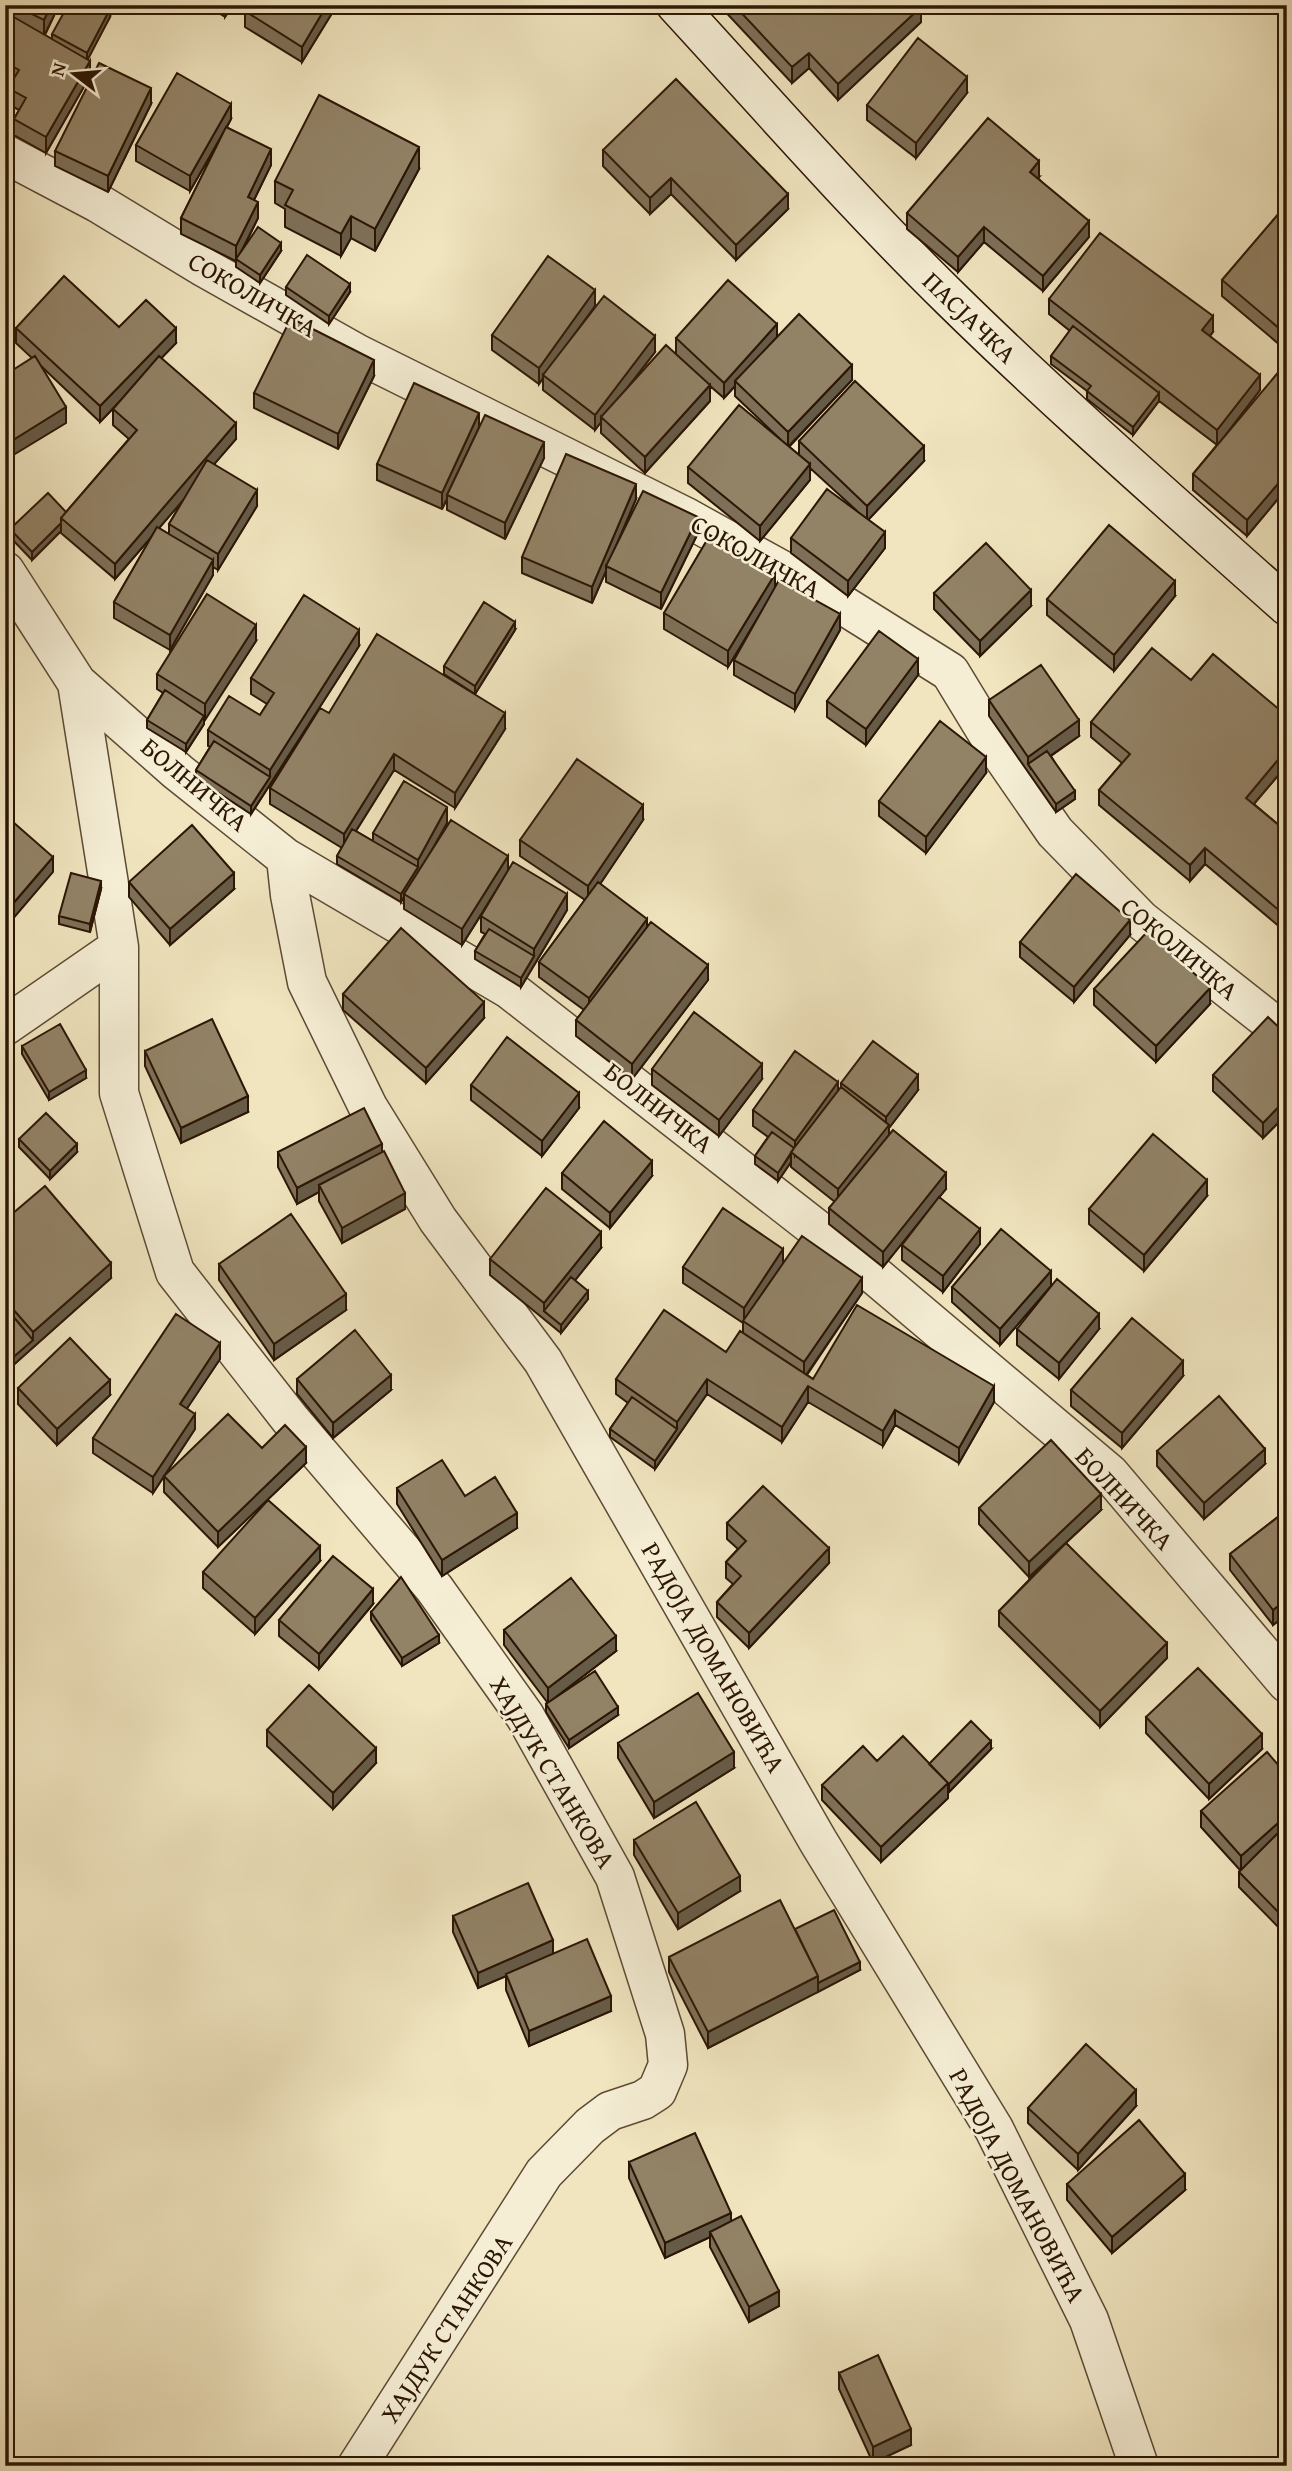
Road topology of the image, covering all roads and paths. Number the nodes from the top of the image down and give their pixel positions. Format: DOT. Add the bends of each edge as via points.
graph roads {
  1 [pos="676,5"];
  2 [pos="5,154"];
  3 [pos="5,571"];
  4 [pos="1287,606"];
  5 [pos="77,683"];
  6 [pos="286,858"];
  7 [pos="119,947"];
  8 [pos="5,1026"];
  9 [pos="1287,1035"];
  10 [pos="1287,1683"];
  11 [pos="358,2466"];
  12 [pos="1139,2466"];
  1 -- 4 [label="street, ПАСЈАЧКА" via="950,298 1040,385"];
  2 -- 9 [label="street, СОКОЛИЧКА" via="358,354 708,529 827,595 950,672 1055,832 1141,920"];
  3 -- 5 [label="street, БОЛНИЧКА"];
  5 -- 6 [label="street, БОЛНИЧКА" via="177,772"];
  5 -- 7 [label="street, ХАЈДУК СТАНКОВА"];
  6 -- 10 [label="street, БОЛНИЧКА" via="509,989 875,1276 1110,1474"];
  6 -- 12 [label="street, РАДОЈА ДОМАНОВИЋА" via="307,982 368,1107 438,1220 543,1361 818,1841 994,2129 1089,2320"];
  7 -- 8 [label="street"];
  7 -- 11 [label="street, ХАЈДУК СТАНКОВА" via="119,1093 175,1272 290,1419 433,1588 525,1716 615,1877 665,2034 668,2065 657,2091 610,2111 544,2173"];
}
